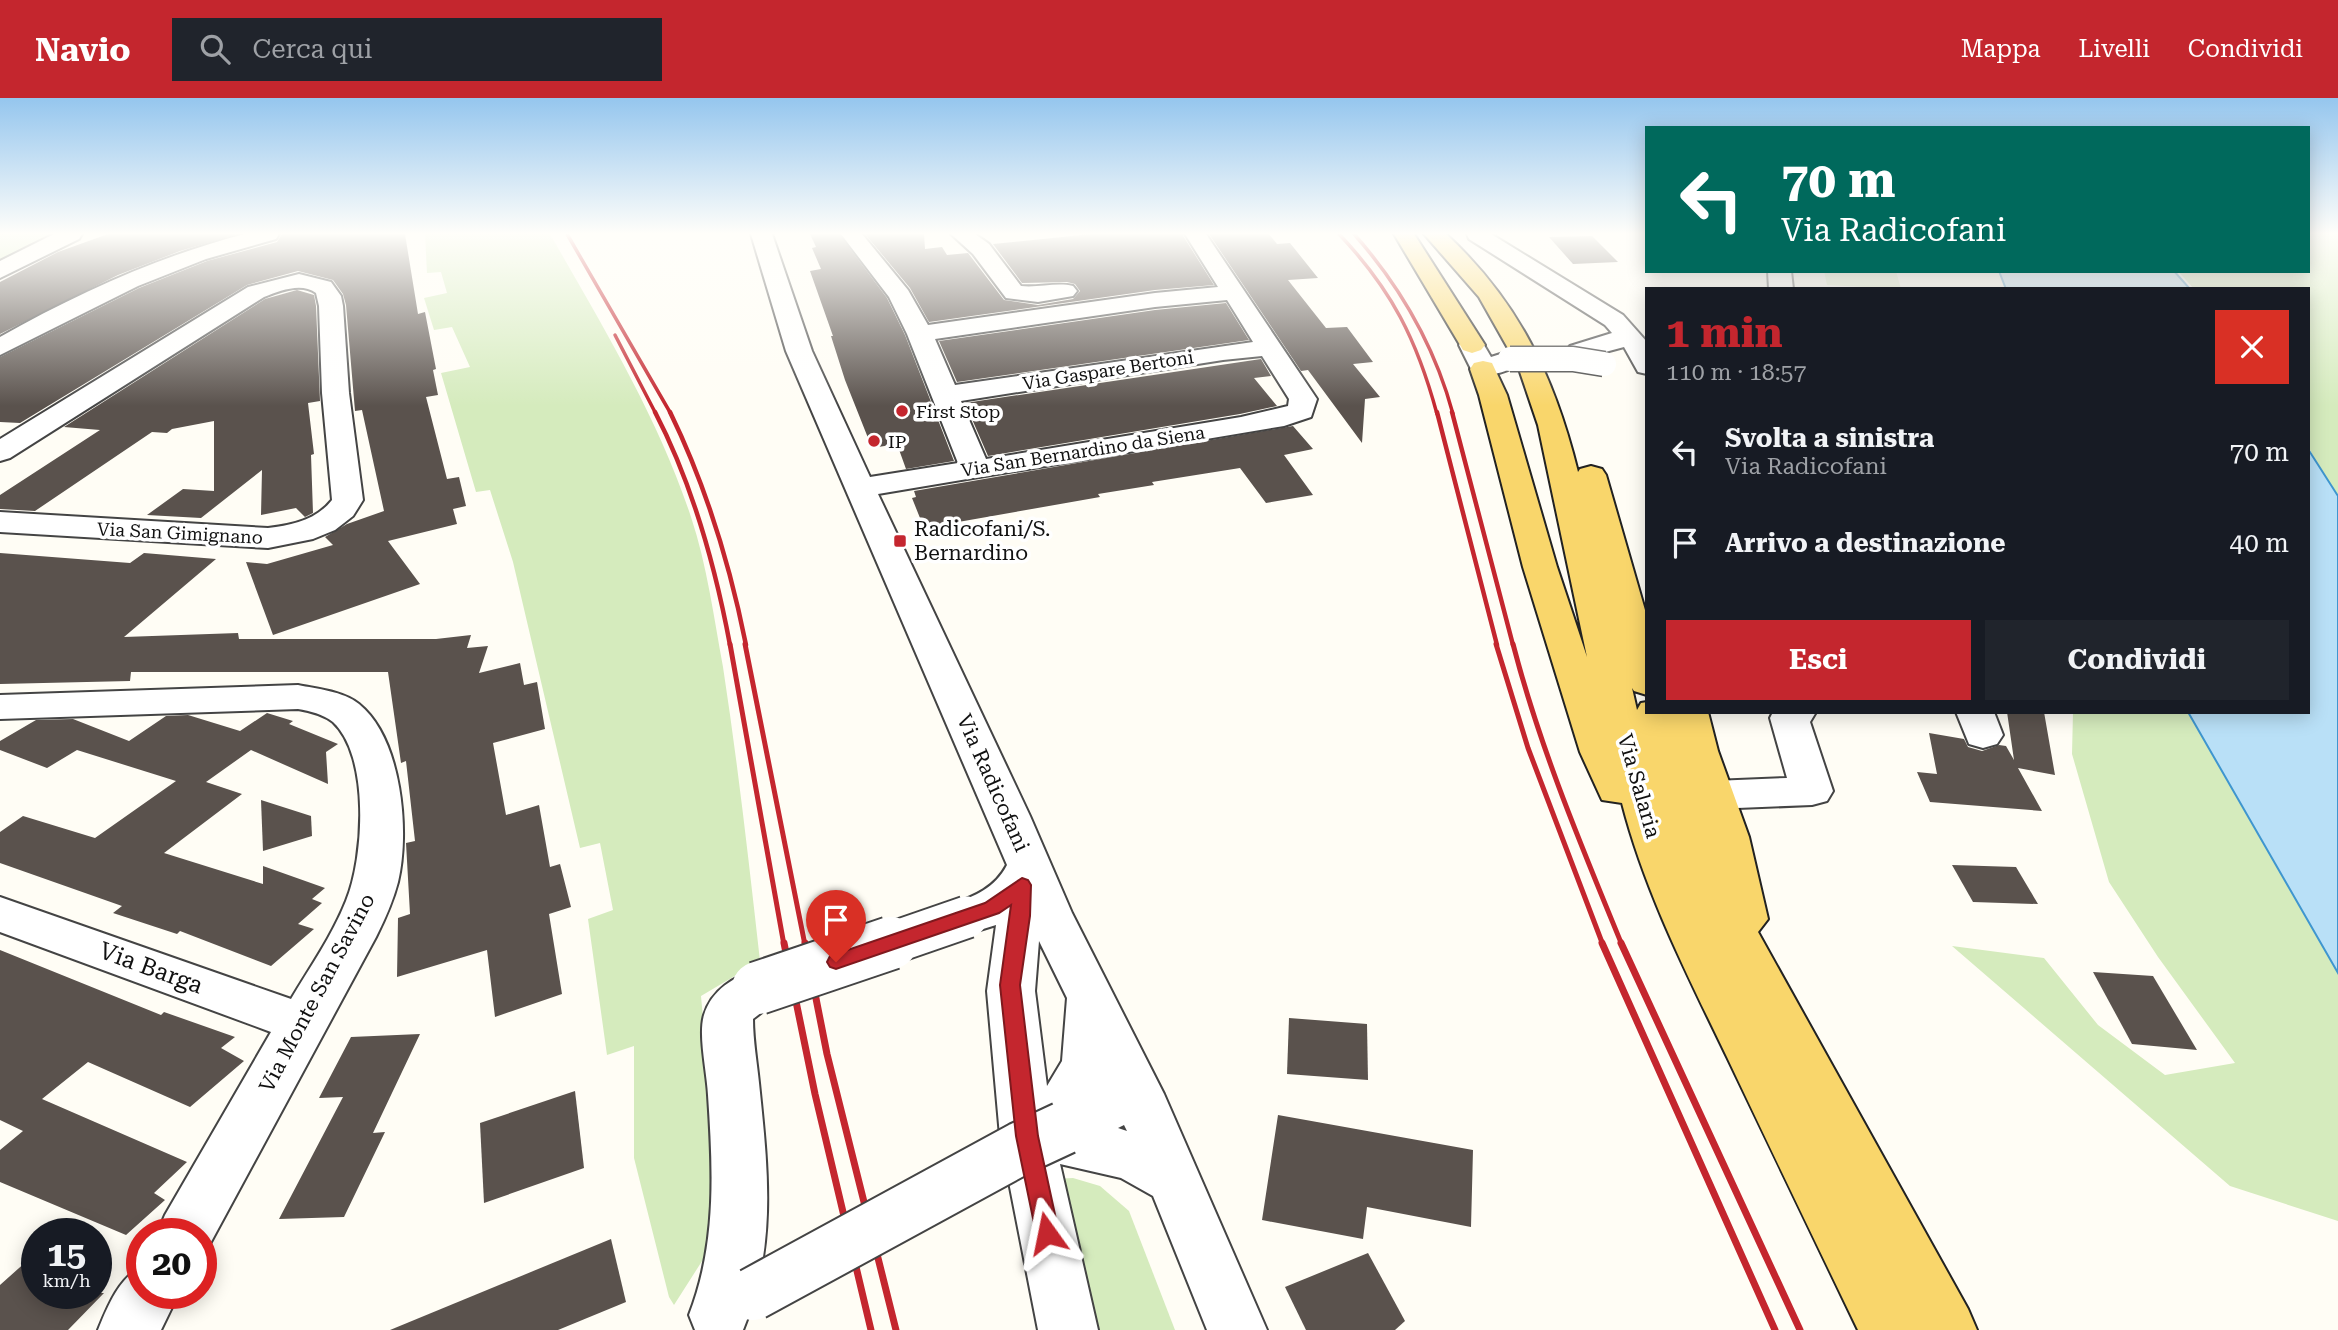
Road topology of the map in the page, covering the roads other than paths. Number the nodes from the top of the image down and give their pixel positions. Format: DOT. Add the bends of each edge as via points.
graph roads {
  1 [pos="104,291"];
  2 [pos="258,291"];
  3 [pos="326,291"];
  4 [pos="780,291"];
  5 [pos="896,291"];
  6 [pos="1013,291"];
  7 [pos="1060,291"];
  8 [pos="1145,291"];
  9 [pos="1446,291"];
  10 [pos="1486,291"];
  11 [pos="1509,291"];
  12 [pos="1569,291"];
  13 [pos="1235,292"];
  14 [pos="1155,300"];
  15 [pos="920,334"];
  16 [pos="1628,334"];
  17 [pos="0,347"];
  18 [pos="1272,348"];
  19 [pos="1492,356"];
  20 [pos="1645,363"];
  21 [pos="1645,375"];
  22 [pos="945,395"];
  23 [pos="0,452"];
  24 [pos="975,468"];
  25 [pos="860,488"];
  26 [pos="0,522"];
  27 [pos="1645,676"];
  28 [pos="0,706"];
  29 [pos="1656,714"];
  30 [pos="1690,714"];
  31 [pos="1794,714"];
  32 [pos="1713,795"];
  33 [pos="1653,840"];
  34 [pos="1025,874"];
  35 [pos="0,914"];
  36 [pos="1751,967"];
  37 [pos="1088,993"];
  38 [pos="302,1023"];
  39 [pos="1138,1094"];
  40 [pos="1053,1133"];
  41 [pos="1174,1179"];
  42 [pos="194,1218"];
  43 [pos="140,1309"];
  44 [pos="723,1313"];
  45 [pos="128,1330"];
  46 [pos="1068,1330"];
  47 [pos="1237,1330"];
  48 [pos="1889,1330"];
  49 [pos="1947,1330"];
  1 -- 17 [label="street"];
  2 -- 23 [label="street, Via San Gimignano"];
  3 -- 26 [label="street, Via San Gimignano" via="330,296 333,371 348,500 336,516 307,531 268,538"];
  4 -- 25 [label="street, Via Radicofani" via="799,351"];
  5 -- 15 [label="street"];
  6 -- 7 [label="street" via="1038,295"];
  8 -- 14 [label="street"];
  9 -- 19 [label="main road"];
  10 -- 33 [label="main road, Via Salaria" via="1531,366 1548,413 1626,745"];
  11 -- 27 [label="main road" via="1563,383"];
  12 -- 16 [label="street"];
  13 -- 14 [label="street"];
  13 -- 18 [label="street"];
  14 -- 15 [label="street"];
  15 -- 22 [label="street"];
  16 -- 19 [label="street" via="1579,351"];
  16 -- 20 [label="street"];
  18 -- 22 [label="street, Via Gaspare Bertoni"];
  18 -- 24 [label="street, Via San Bernardino da Siena" via="1303,400 1297,414"];
  19 -- 21 [label="street, bridge" via="1577,359"];
  19 -- 33 [label="main road" via="1493,395 1540,567 1607,769"];
  22 -- 24 [label="street"];
  24 -- 25 [label="street, Via San Bernardino da Siena"];
  25 -- 34 [label="street, Via Radicofani" via="1004,804"];
  28 -- 38 [label="street, Via Monte San Savino" via="298,697 338,708 358,724 381,804 378,869 356,928"];
  29 -- 36 [label="main road, Via Salaria" via="1693,836"];
  30 -- 32 [label="main road"];
  31 -- 32 [label="street" via="1789,718 1812,791"];
  32 -- 36 [label="main road" via="1738,881"];
  33 -- 48 [label="main road, Via Salaria" via="1706,965"];
  34 -- 37 [label="street"];
  34 -- 44 [label="street, Via Radicofani, bridge" via="1002,902 758,988 739,1000 729,1016 738,1237"];
  34 -- 46 [label="street" via="1010,985 1027,1136"];
  35 -- 38 [label="street, Via Barga"];
  36 -- 49 [label="main road, Via Salaria"];
  37 -- 39 [label="street"];
  37 -- 40 [label="street" via="1091,1040 1086,1068"];
  38 -- 42 [label="street, Via Monte San Savino"];
  39 -- 40 [label="street"];
  39 -- 41 [label="street"];
  40 -- 41 [label="street" via="1135,1157"];
  40 -- 44 [label="street, bridge"];
  41 -- 47 [label="street"];
  43 -- 45 [label="street"];
}
